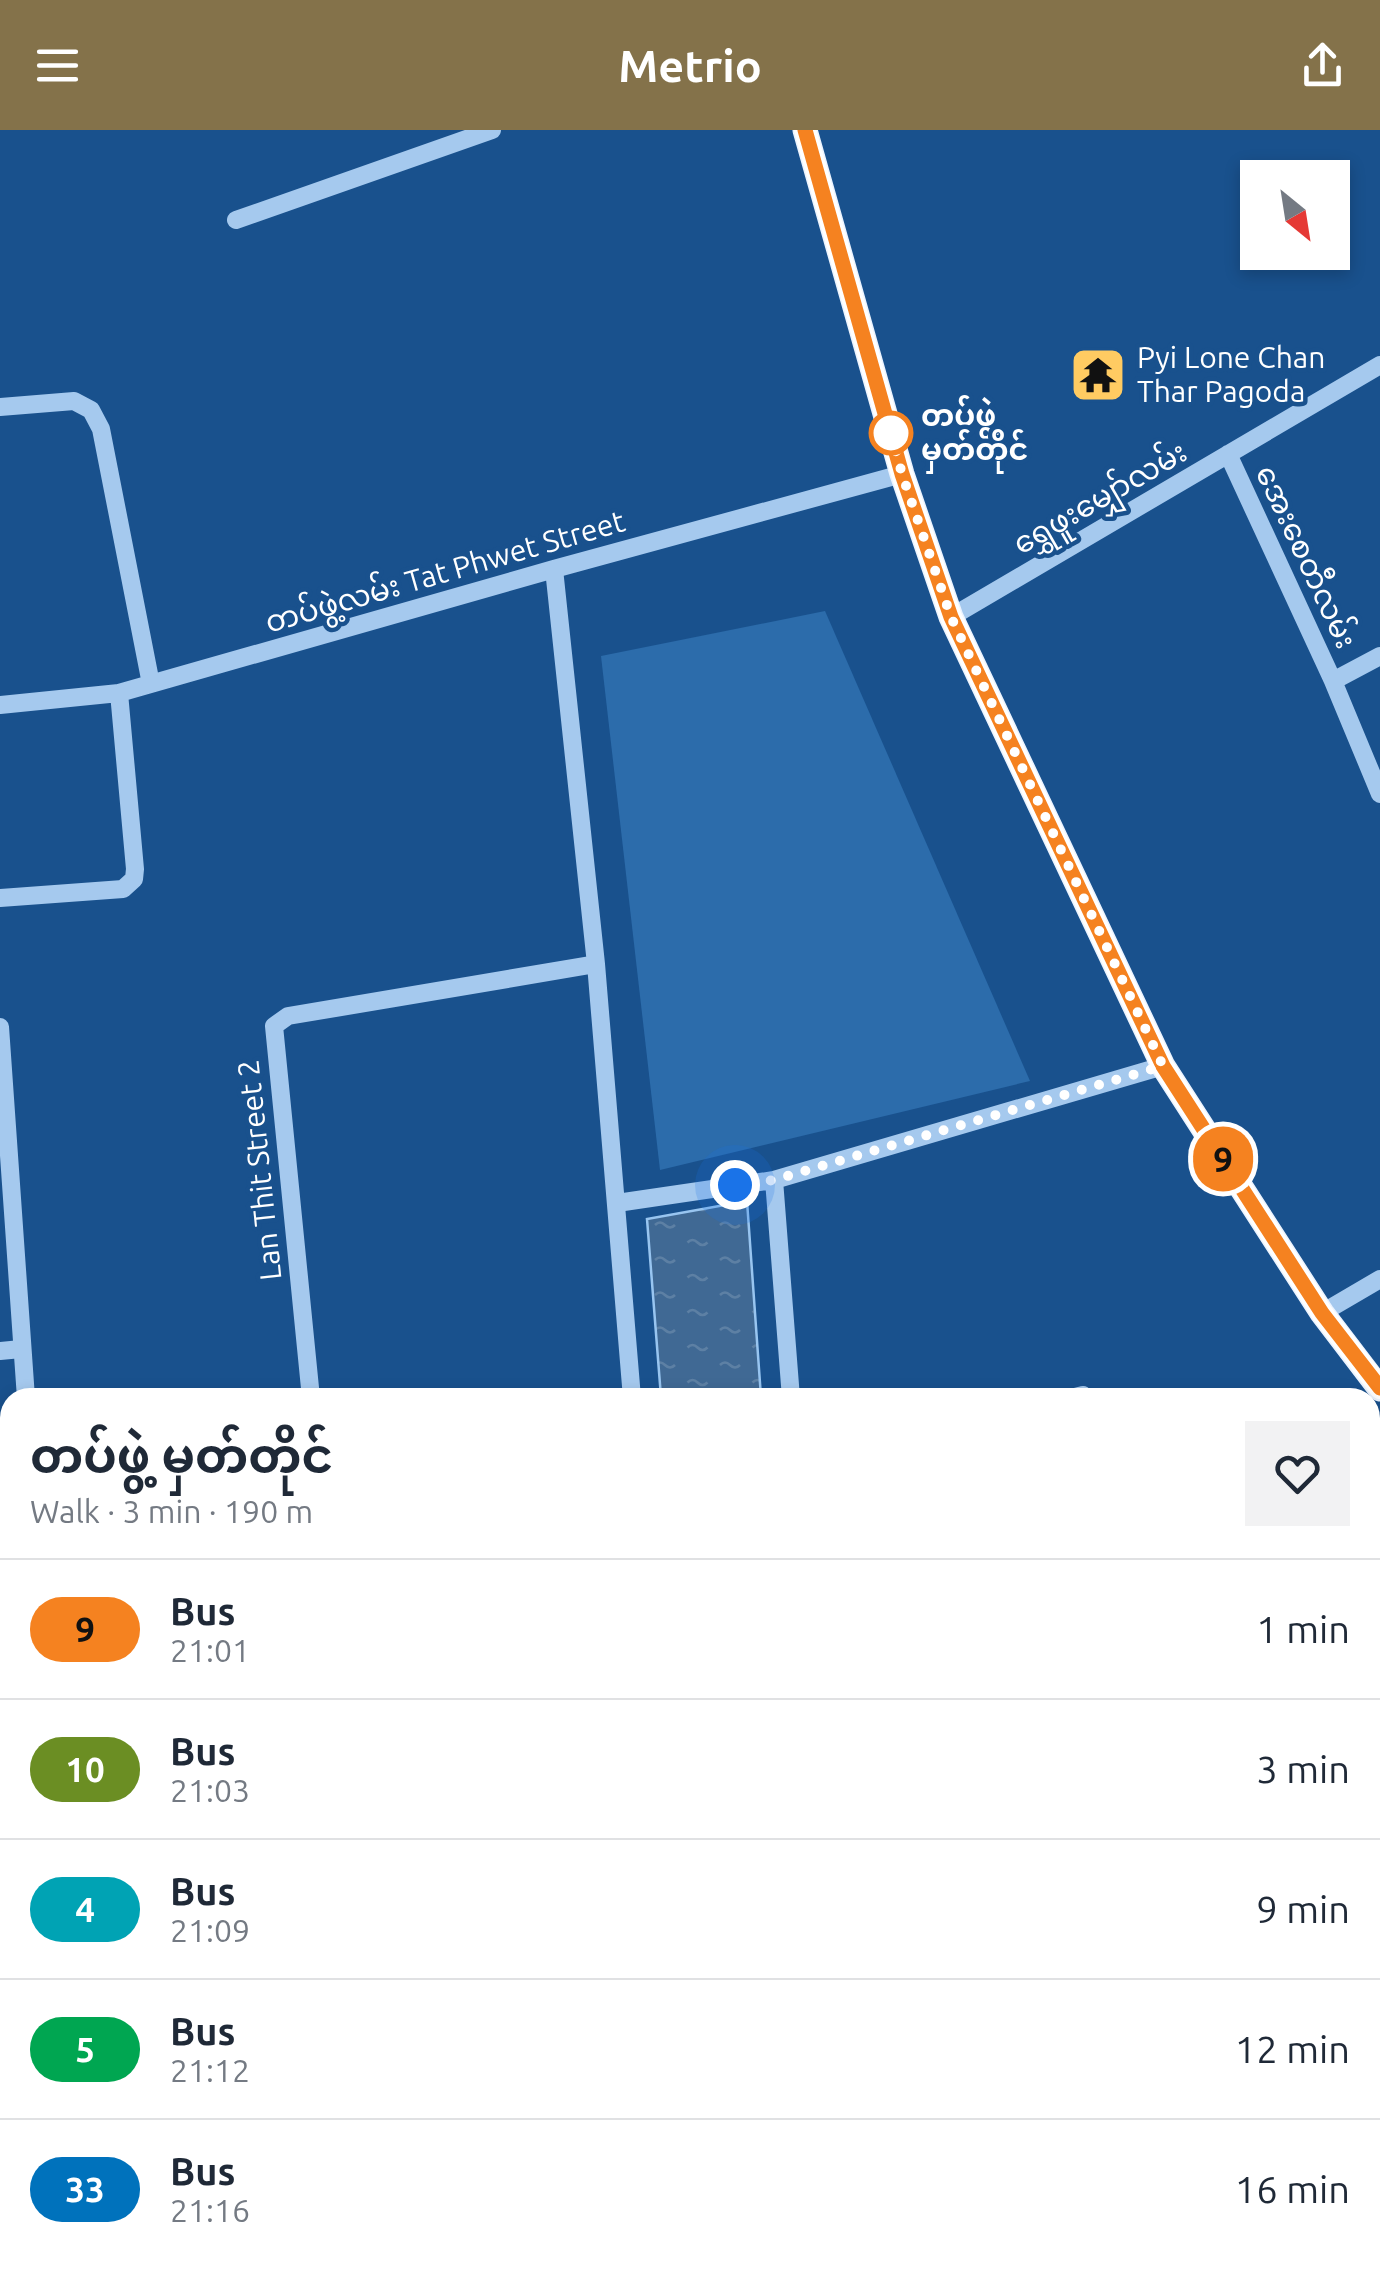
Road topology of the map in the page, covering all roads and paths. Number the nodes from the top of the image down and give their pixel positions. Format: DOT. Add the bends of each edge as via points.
graph roads {
  1 [pos="492,130"];
  2 [pos="805,130"];
  3 [pos="236,220"];
  4 [pos="1380,364"];
  5 [pos="0,407"];
  6 [pos="1228,454"];
  7 [pos="902,474"];
  8 [pos="554,569"];
  9 [pos="951,617"];
  10 [pos="1380,656"];
  11 [pos="1333,681"];
  12 [pos="151,684"];
  13 [pos="119,693"];
  14 [pos="0,705"];
  15 [pos="1380,794"];
  16 [pos="0,898"];
  17 [pos="596,964"];
  18 [pos="0,1035"];
  19 [pos="1163,1066"];
  20 [pos="774,1180"];
  21 [pos="617,1202"];
  22 [pos="1380,1279"];
  23 [pos="1322,1313"];
  24 [pos="21,1349"];
  25 [pos="0,1351"];
  26 [pos="25,1388"];
  27 [pos="310,1388"];
  28 [pos="631,1388"];
  29 [pos="790,1388"];
  30 [pos="1380,1388"];
  1 -- 3 [label="street"];
  2 -- 7 [label="main road"];
  4 -- 6 [label="street, ရွှေဖူးမျှော်လမ်း"];
  5 -- 12 [label="street" via="74,401 91,410 102,429"];
  6 -- 9 [label="street, ရွှေဖူးမျှော်လမ်း"];
  6 -- 11 [label="street, အေးစေတီလမ်း"];
  7 -- 8 [label="street, တပ်ဖွဲ့လမ်း Tat Phwet Street"];
  7 -- 9 [label="main road"];
  8 -- 12 [label="street, တပ်ဖွဲ့လမ်း Tat Phwet Street"];
  8 -- 17 [label="street"];
  9 -- 19 [label="main road"];
  10 -- 11 [label="street"];
  11 -- 15 [label="street, အေးစေတီလမ်း"];
  12 -- 13 [label="street, တပ်ဖွဲ့လမ်း Tat Phwet Street"];
  13 -- 14 [label="street, တပ်ဖွဲ့လမ်း Tat Phwet Street"];
  13 -- 16 [label="street" via="134,879 123,889"];
  17 -- 21 [label="street"];
  17 -- 27 [label="street, Lan Thit Street 2" via="288,1016 274,1026"];
  18 -- 24 [label="street"];
  19 -- 20 [label="street"];
  19 -- 23 [label="main road"];
  20 -- 21 [label="street"];
  20 -- 29 [label="street"];
  21 -- 28 [label="street"];
  22 -- 23 [label="street"];
  23 -- 30 [label="main road"];
  24 -- 25 [label="street"];
  24 -- 26 [label="street"];
}
